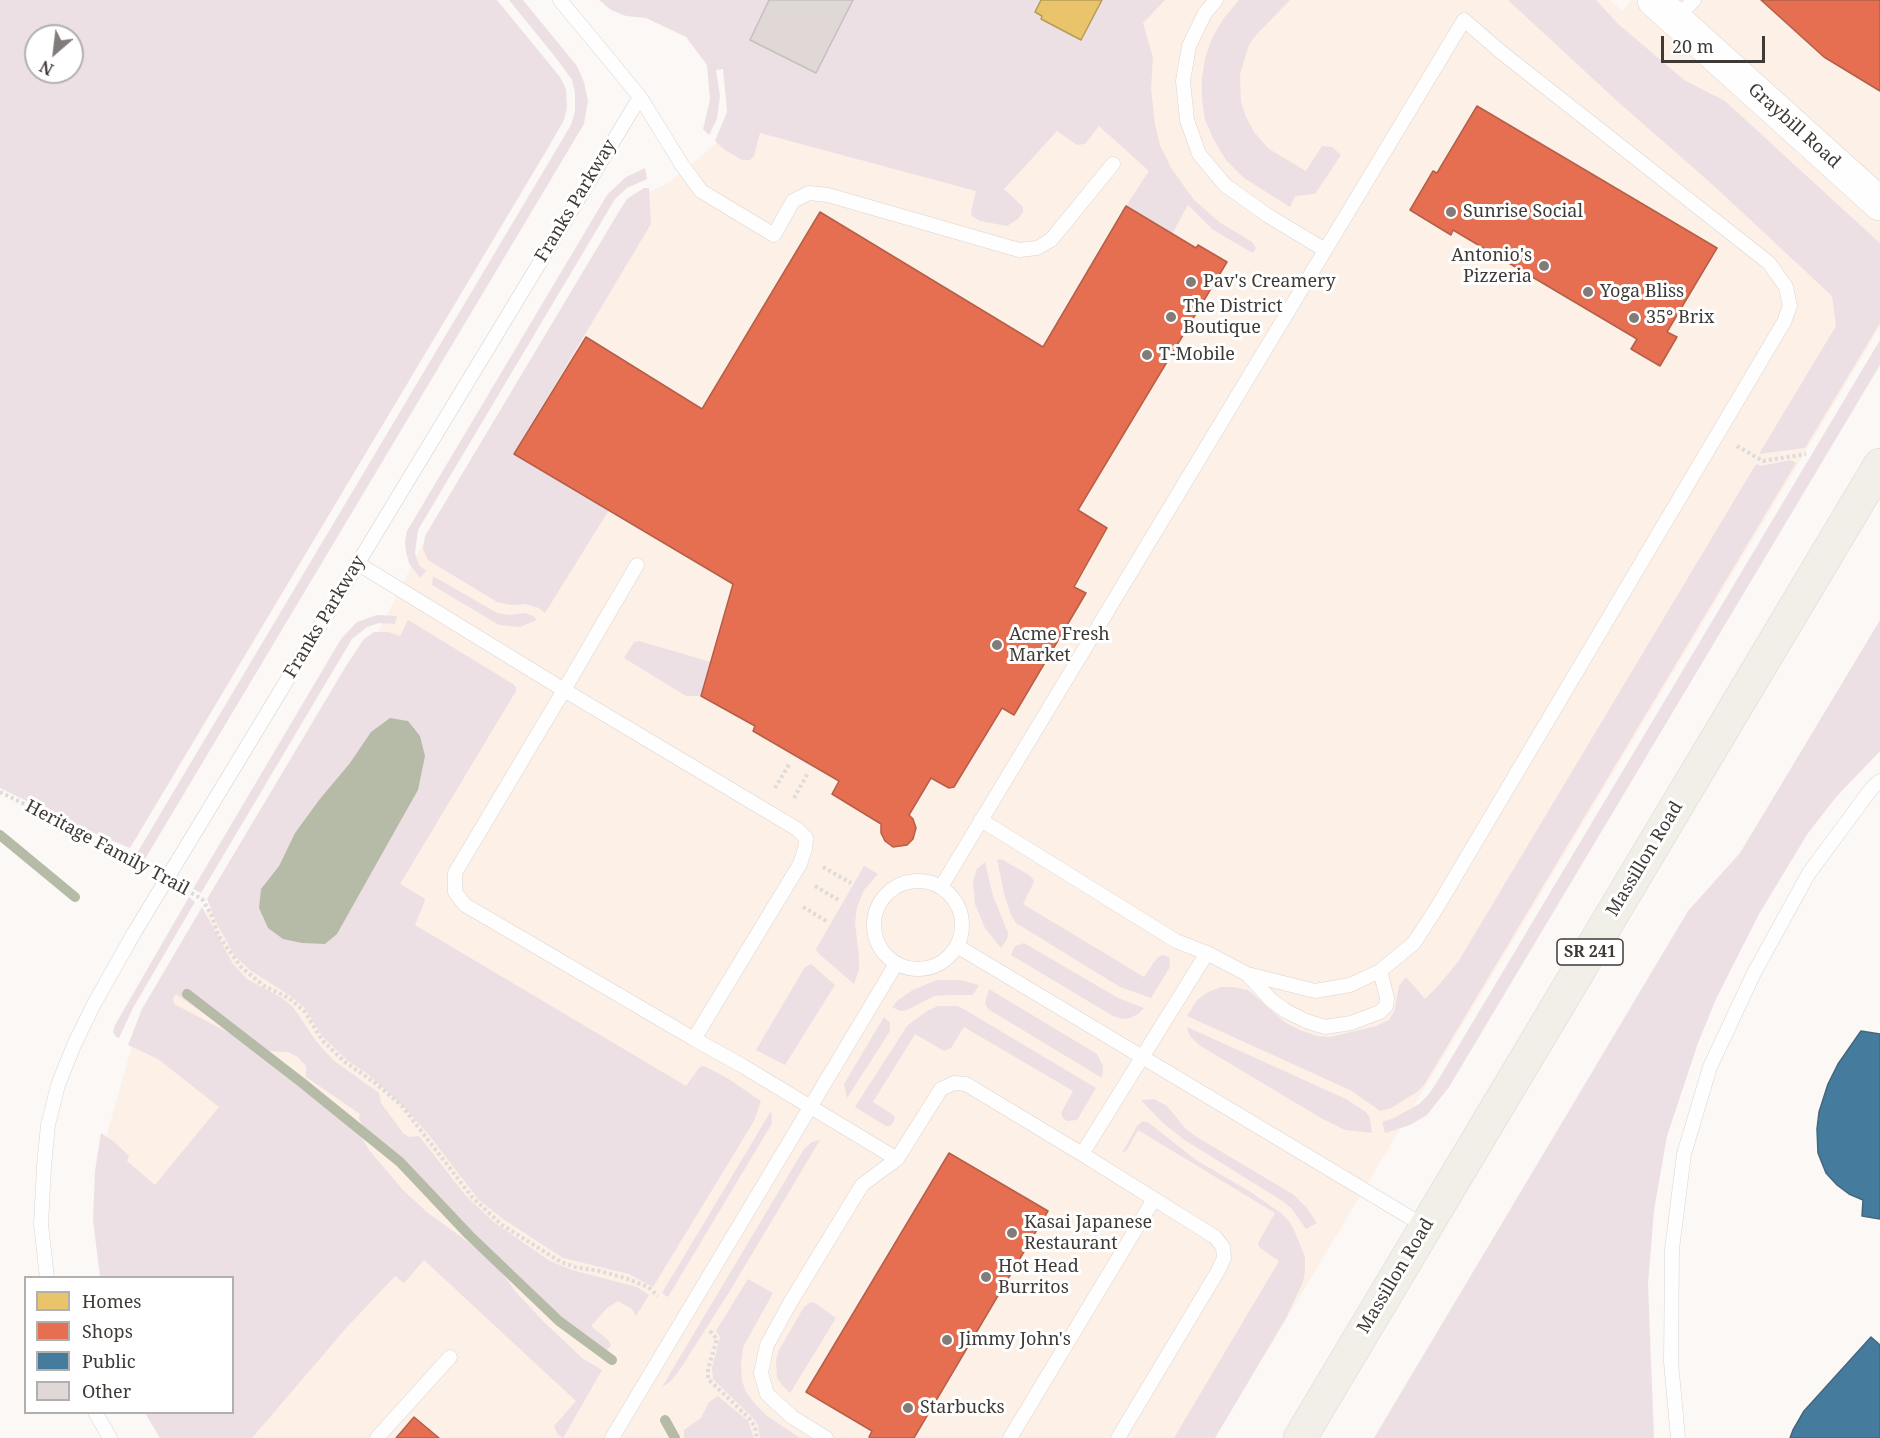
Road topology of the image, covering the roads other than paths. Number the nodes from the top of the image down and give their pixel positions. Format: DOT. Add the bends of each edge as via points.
graph roads {
  1 [pos="560,0"];
  2 [pos="1216,0"];
  3 [pos="1674,6"];
  4 [pos="640,97"];
  5 [pos="1113,164"];
  6 [pos="1880,204"];
  7 [pos="1325,250"];
  8 [pos="1880,465"];
  9 [pos="357,563"];
  10 [pos="637,565"];
  11 [pos="564,690"];
  12 [pos="1880,781"];
  13 [pos="981,820"];
  14 [pos="941,887"];
  15 [pos="957,946"];
  16 [pos="1207,954"];
  17 [pos="896,964"];
  18 [pos="1380,971"];
  19 [pos="1247,974"];
  20 [pos="694,1039"];
  21 [pos="1142,1057"];
  22 [pos="811,1107"];
  23 [pos="1082,1154"];
  24 [pos="897,1159"];
  25 [pos="1154,1199"];
  26 [pos="1426,1227"];
  27 [pos="46,1276"];
  28 [pos="450,1357"];
  29 [pos="96,1414"];
  30 [pos="110,1438"];
  31 [pos="377,1438"];
  32 [pos="612,1438"];
  33 [pos="826,1438"];
  34 [pos="1010,1438"];
  35 [pos="1118,1438"];
  36 [pos="1300,1438"];
  37 [pos="1678,1438"];
  1 -- 4 [label="lane"];
  2 -- 7 [label="lane" via="1189,46 1183,81 1187,120 1199,154 1225,185"];
  3 -- 6 [label="street, Graybill Road"];
  4 -- 5 [label="lane" via="701,191 774,235 794,201 809,193 828,195 1019,250 1037,248 1051,240"];
  4 -- 9 [label="lane, Franks Parkway"];
  7 -- 13 [label="lane"];
  7 -- 18 [label="lane" via="1464,20 1764,257 1786,287 1790,306 1436,909 1414,943"];
  8 -- 26 [label="main road, Massillon Road / SR 241"];
  9 -- 11 [label="lane"];
  9 -- 27 [label="lane, Franks Parkway" via="167,879 74,1045 48,1125 41,1224"];
  10 -- 11 [label="lane"];
  11 -- 20 [label="lane" via="455,873 455,892 465,905"];
  11 -- 20 [label="lane" via="806,838 800,864"];
  12 -- 37 [label="lane" via="1809,873 1754,973 1710,1067 1684,1154 1672,1249 1671,1362"];
  13 -- 14 [label="lane"];
  13 -- 16 [label="lane" via="1176,941"];
  14 -- 15 [label="lane" via="955,899 961,913 963,927"];
  14 -- 17 [label="lane" via="917,880 903,882 880,900 873,928 877,942"];
  15 -- 17 [label="lane" via="939,964 925,969"];
  15 -- 21 [label="lane"];
  16 -- 19 [label="lane"];
  16 -- 21 [label="lane"];
  17 -- 22 [label="lane"];
  18 -- 19 [label="lane" via="1350,984 1315,991"];
  18 -- 19 [label="lane" via="1386,1006 1351,1023 1325,1027 1286,1011"];
  20 -- 22 [label="lane"];
  21 -- 23 [label="lane"];
  21 -- 26 [label="lane"];
  22 -- 24 [label="lane"];
  22 -- 32 [label="lane"];
  23 -- 24 [label="lane" via="966,1084 954,1083 941,1089"];
  23 -- 25 [label="lane"];
  24 -- 33 [label="lane" via="862,1185 767,1345 761,1374 767,1394 792,1417"];
  25 -- 34 [label="lane"];
  25 -- 35 [label="lane" via="1215,1238 1223,1247 1224,1258"];
  26 -- 36 [label="main road, Massillon Road / SR 241"];
  28 -- 31 [label="lane"];
  29 -- 30 [label="lane"];
}
